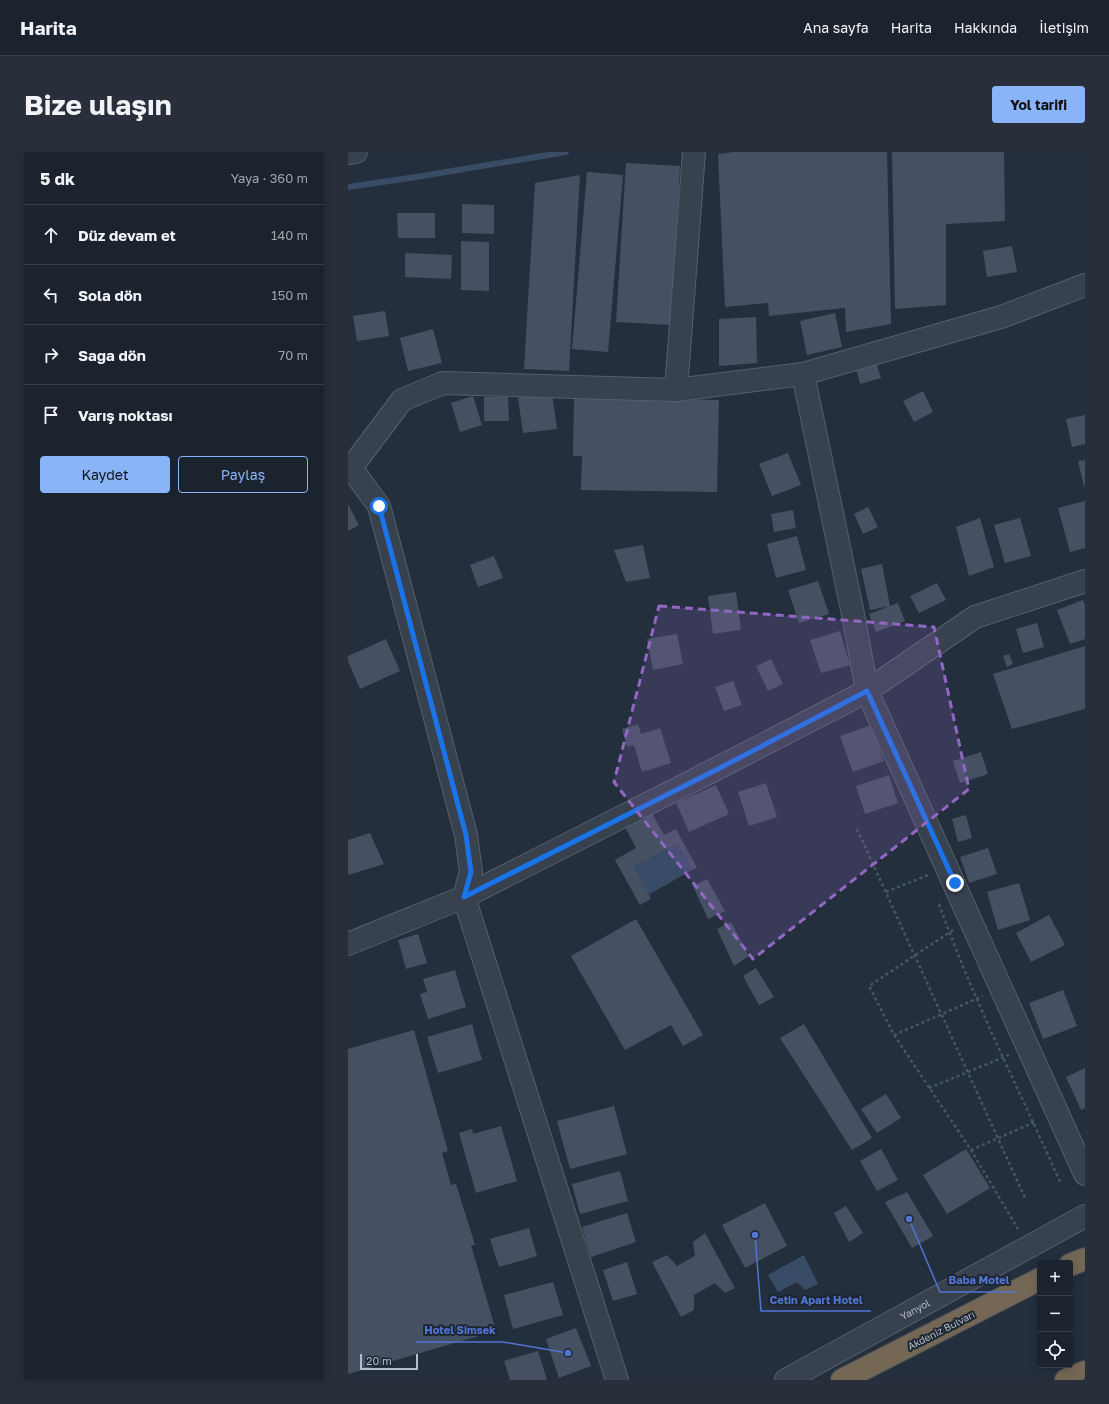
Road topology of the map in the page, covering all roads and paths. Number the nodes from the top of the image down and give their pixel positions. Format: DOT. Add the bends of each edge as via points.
graph roads {
  1 [pos="356,152"];
  2 [pos="348,153"];
  3 [pos="694,153"];
  4 [pos="1085,285"];
  5 [pos="803,374"];
  6 [pos="676,390"];
  7 [pos="350,469"];
  8 [pos="1085,581"];
  9 [pos="867,691"];
  10 [pos="857,829"];
  11 [pos="928,875"];
  12 [pos="886,892"];
  13 [pos="464,897"];
  14 [pos="938,904"];
  15 [pos="970,918"];
  16 [pos="949,933"];
  17 [pos="348,944"];
  18 [pos="915,956"];
  19 [pos="1001,987"];
  20 [pos="977,998"];
  21 [pos="941,1014"];
  22 [pos="894,1035"];
  23 [pos="1028,1047"];
  24 [pos="1002,1057"];
  25 [pos="968,1072"];
  26 [pos="929,1088"];
  27 [pos="1058,1113"];
  28 [pos="1034,1123"];
  29 [pos="998,1138"];
  30 [pos="971,1150"];
  31 [pos="1085,1174"];
  32 [pos="1061,1184"];
  33 [pos="1026,1200"];
  34 [pos="1085,1216"];
  35 [pos="1029,1247"];
  36 [pos="1085,1259"];
  37 [pos="1073,1264"];
  38 [pos="1037,1281"];
  39 [pos="1085,1372"];
  40 [pos="617,1380"];
  41 [pos="786,1380"];
  42 [pos="842,1380"];
  43 [pos="1066,1380"];
  1 -- 2 [label="street"];
  3 -- 6 [label="street"];
  4 -- 5 [label="street" via="1001,317"];
  5 -- 6 [label="street"];
  5 -- 9 [label="street"];
  6 -- 7 [label="street" via="444,383 402,400"];
  7 -- 13 [label="street" via="379,506 466,835 471,872"];
  8 -- 9 [label="street" via="974,617"];
  9 -- 13 [label="street"];
  9 -- 15 [label="street"];
  10 -- 12 [label="path"];
  11 -- 12 [label="path"];
  12 -- 18 [label="path"];
  13 -- 17 [label="street"];
  13 -- 40 [label="street"];
  14 -- 16 [label="path"];
  15 -- 16 [label="path"];
  15 -- 19 [label="street"];
  16 -- 18 [label="path"];
  16 -- 20 [label="path"];
  18 -- 21 [label="path"];
  18 -- 22 [label="path" via="869,986"];
  19 -- 20 [label="path"];
  19 -- 23 [label="street"];
  20 -- 21 [label="path"];
  20 -- 24 [label="path"];
  21 -- 22 [label="path"];
  21 -- 25 [label="path"];
  22 -- 26 [label="path"];
  23 -- 24 [label="path"];
  23 -- 27 [label="street"];
  24 -- 25 [label="path"];
  24 -- 28 [label="path"];
  25 -- 26 [label="path"];
  25 -- 29 [label="path"];
  26 -- 30 [label="path"];
  27 -- 28 [label="path"];
  27 -- 31 [label="street"];
  28 -- 29 [label="path"];
  28 -- 32 [label="path"];
  29 -- 30 [label="path"];
  29 -- 33 [label="path"];
  30 -- 35 [label="path"];
  34 -- 35 [label="street, Yanyol"];
  35 -- 41 [label="street, Yanyol"];
  36 -- 37 [label="highway"];
  38 -- 42 [label="highway, Akdeniz Bulvarı"];
  39 -- 43 [label="highway"];
}
